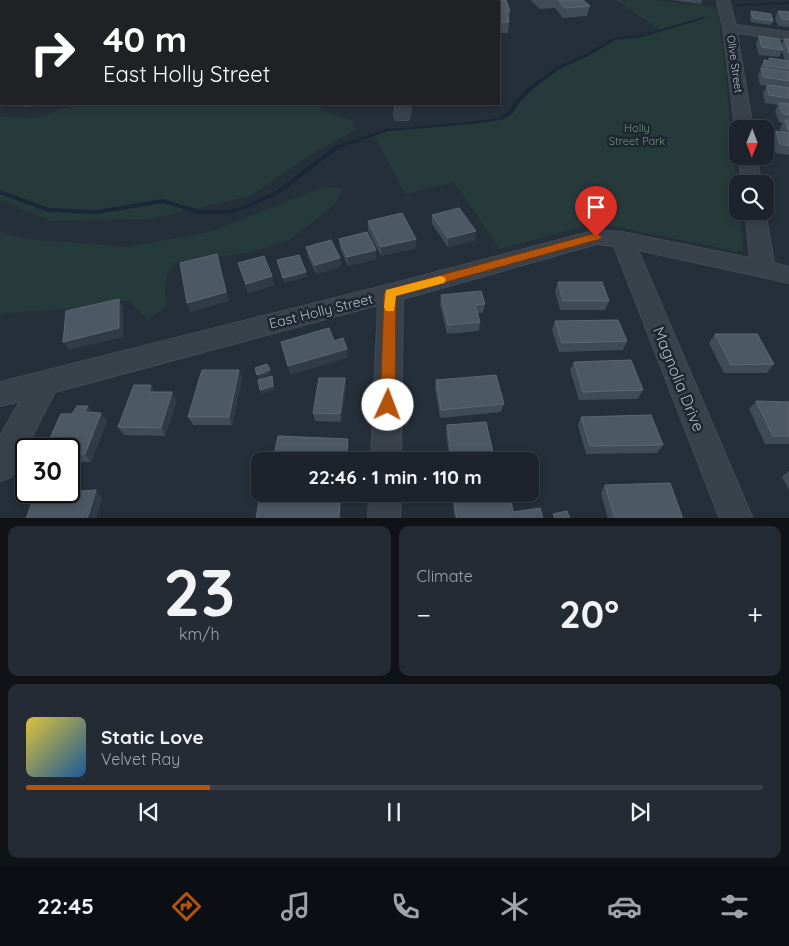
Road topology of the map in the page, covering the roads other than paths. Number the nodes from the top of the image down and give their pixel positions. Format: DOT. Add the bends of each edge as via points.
graph roads {
  1 [pos="723,0"];
  2 [pos="730,28"];
  3 [pos="789,36"];
  4 [pos="743,120"];
  5 [pos="756,220"];
  6 [pos="622,239"];
  7 [pos="763,269"];
  8 [pos="789,275"];
  9 [pos="390,294"];
  10 [pos="45,382"];
  11 [pos="0,394"];
  12 [pos="386,452"];
  13 [pos="0,466"];
  14 [pos="385,502"];
  15 [pos="384,518"];
  16 [pos="737,518"];
  1 -- 2 [label="street, Olive Street"];
  2 -- 3 [label="street"];
  2 -- 4 [label="street, Olive Street"];
  5 -- 7 [label="street"];
  6 -- 7 [label="street, East Holly Street"];
  6 -- 9 [label="street, East Holly Street" via="596,237"];
  6 -- 16 [label="street, Magnolia Drive"];
  7 -- 8 [label="street, East Holly Street"];
  9 -- 10 [label="street, East Holly Street"];
  9 -- 12 [label="street"];
  10 -- 11 [label="street, East Holly Street"];
  10 -- 13 [label="street"];
  14 -- 15 [label="street"];
}
